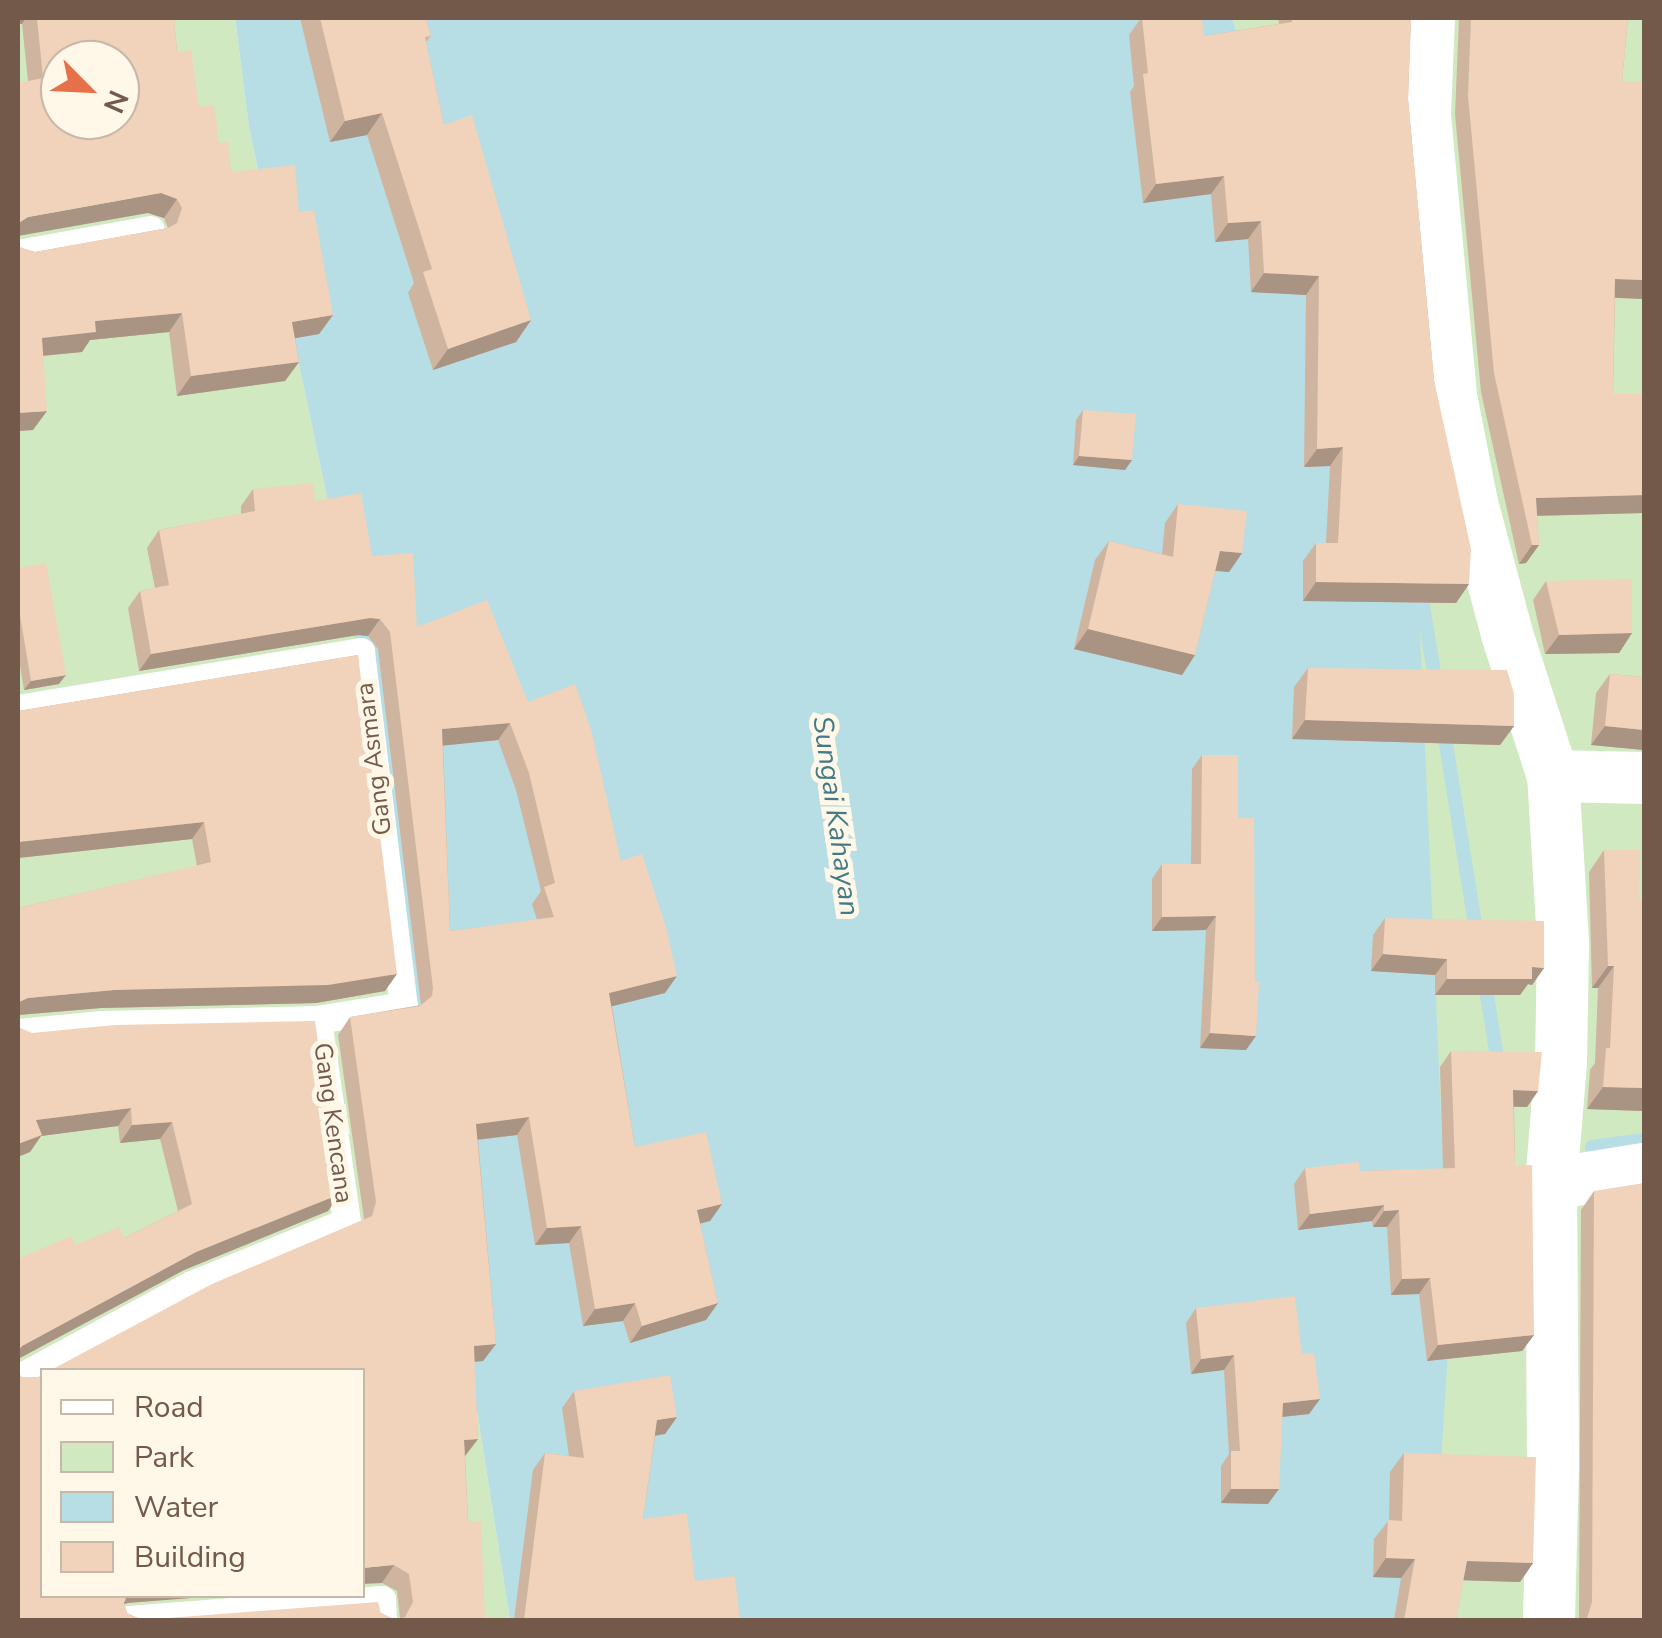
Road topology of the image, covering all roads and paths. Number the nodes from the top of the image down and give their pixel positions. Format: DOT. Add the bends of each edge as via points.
graph roads {
  1 [pos="1429,18"];
  2 [pos="151,230"];
  3 [pos="18,254"];
  4 [pos="18,709"];
  5 [pos="1553,776"];
  6 [pos="1644,778"];
  7 [pos="318,1020"];
  8 [pos="18,1033"];
  9 [pos="1644,1168"];
  10 [pos="1550,1184"];
  11 [pos="18,1379"];
  12 [pos="128,1620"];
  13 [pos="383,1620"];
  14 [pos="1549,1620"];
  1 -- 5 [label="street" via="1425,115 1451,396 1492,578"];
  2 -- 3 [label="lane"];
  4 -- 7 [label="lane, Gang Asmara" via="361,652 404,1006"];
  5 -- 6 [label="street"];
  5 -- 10 [label="street" via="1563,942"];
  7 -- 8 [label="lane, Gang Kencana"];
  7 -- 11 [label="lane, Gang Kencana" via="347,1222 192,1286"];
  9 -- 10 [label="street"];
  10 -- 14 [label="street"];
  12 -- 13 [label="lane" via="382,1600"];
}
